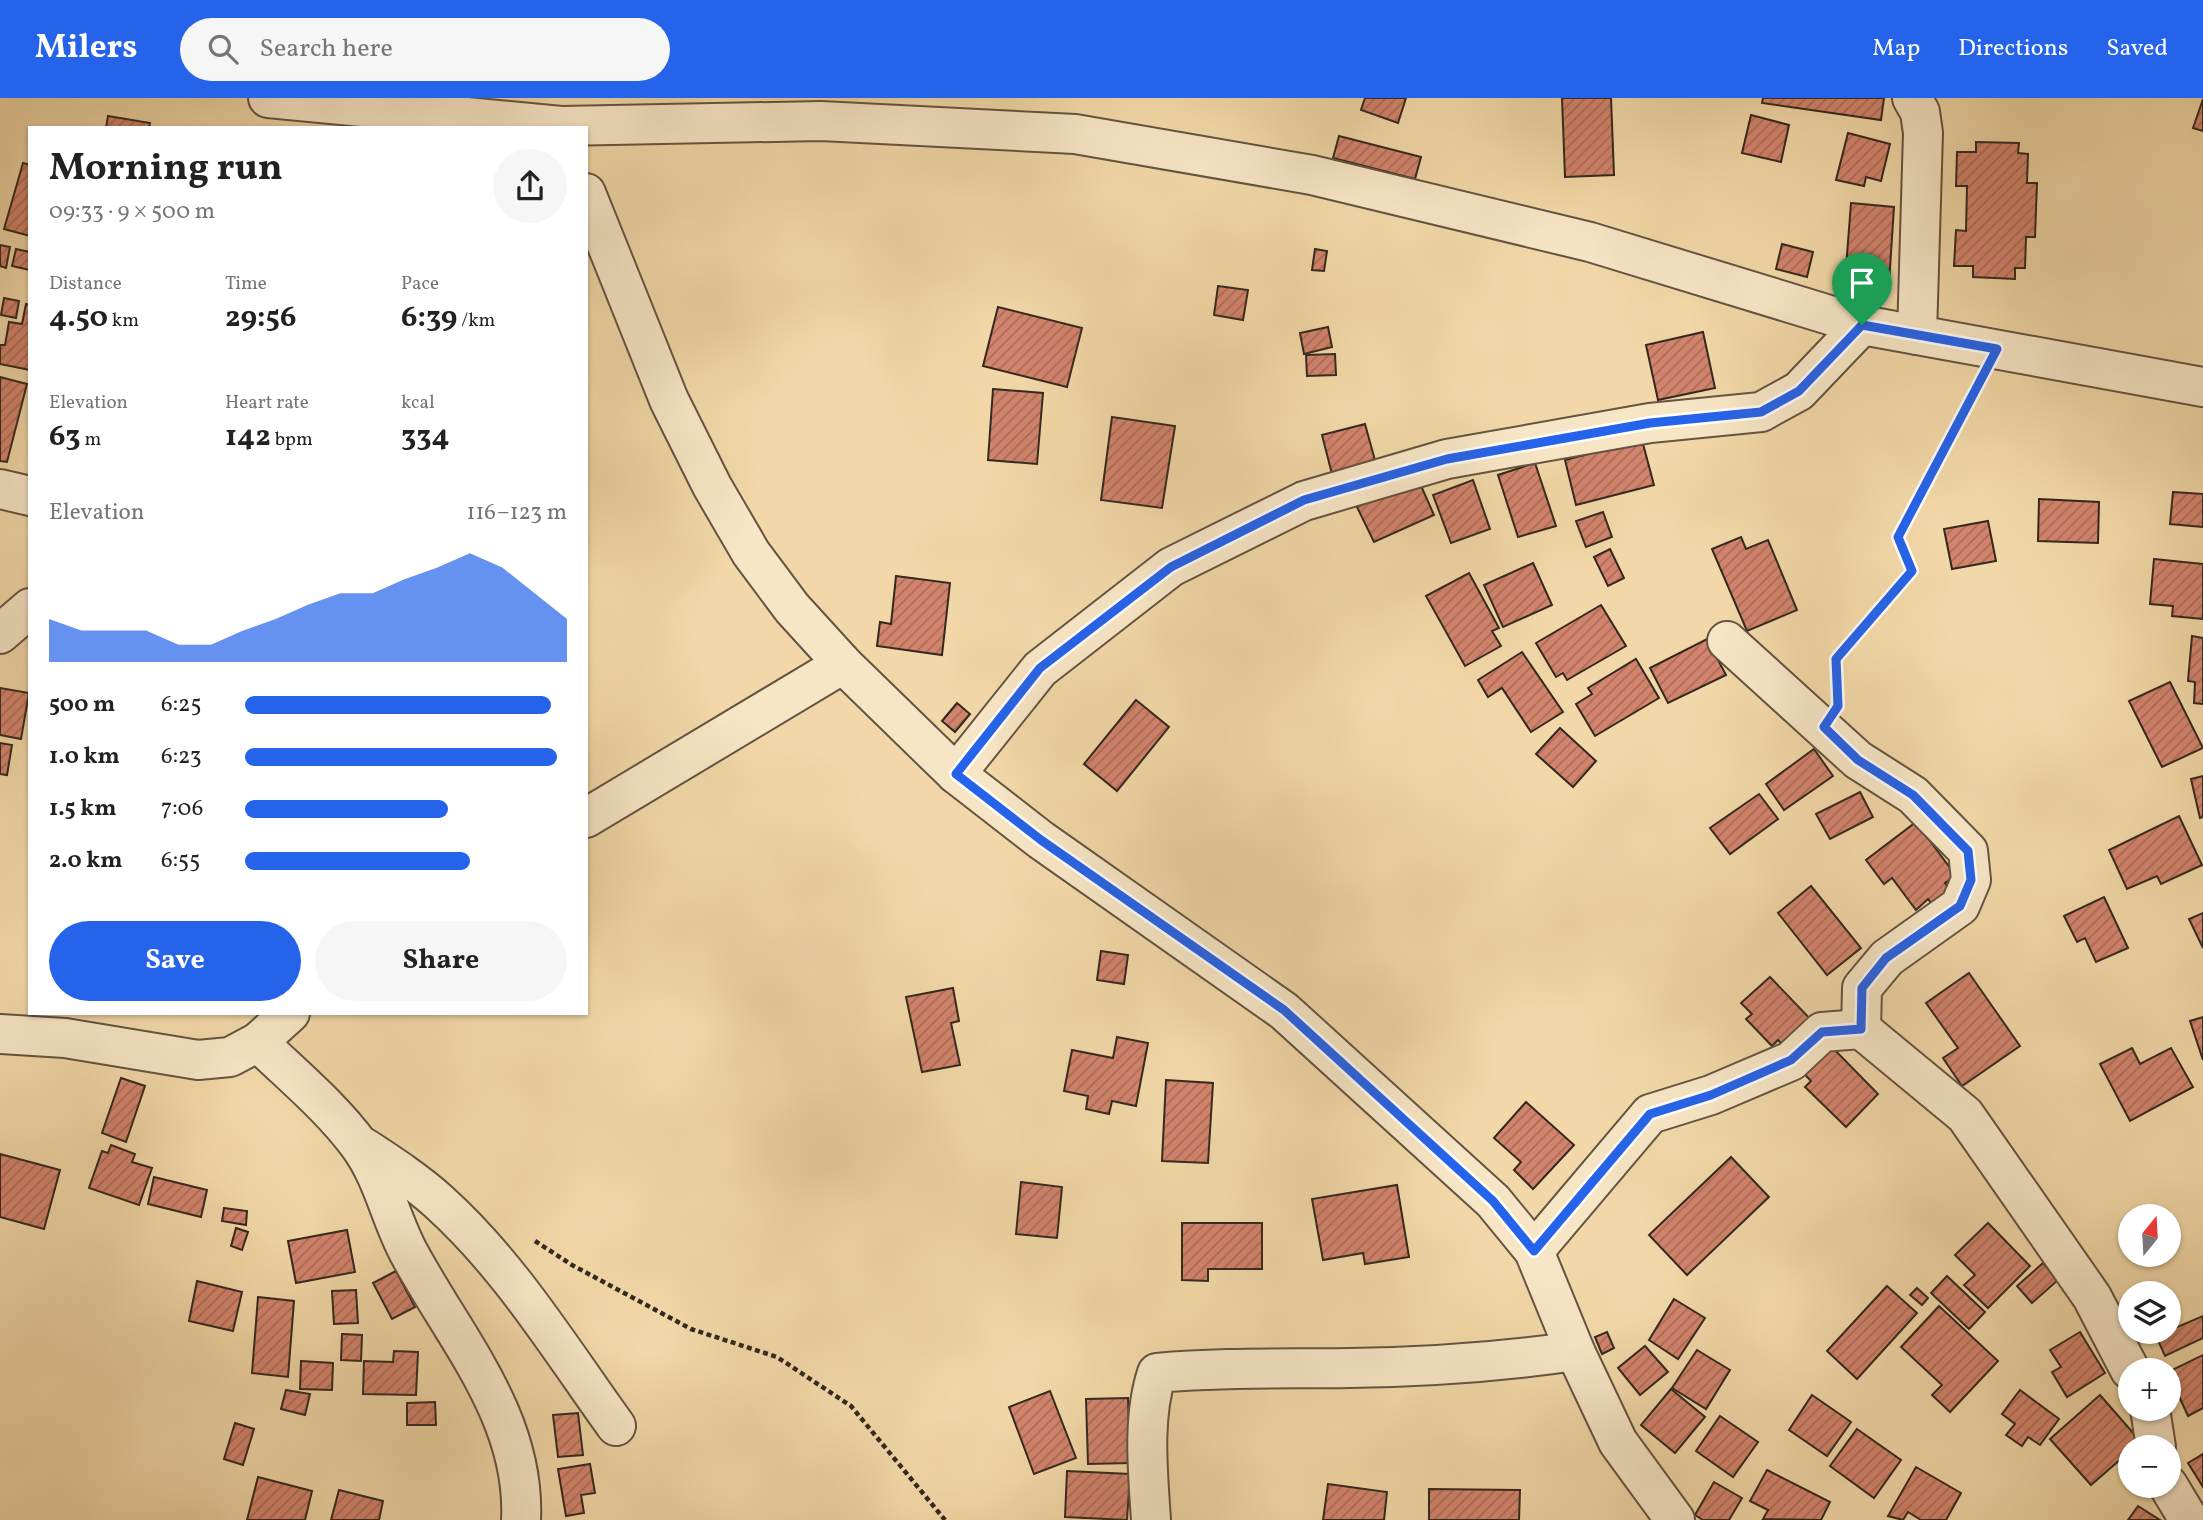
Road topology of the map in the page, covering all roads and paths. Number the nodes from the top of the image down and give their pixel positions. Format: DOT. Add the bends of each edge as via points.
graph roads {
  1 [pos="1913,98"];
  2 [pos="288,99"];
  3 [pos="558,117"];
  4 [pos="396,119"];
  5 [pos="588,198"];
  6 [pos="1862,325"];
  7 [pos="1917,335"];
  8 [pos="1997,349"];
  9 [pos="2203,387"];
  10 [pos="0,489"];
  11 [pos="28,496"];
  12 [pos="28,610"];
  13 [pos="0,634"];
  14 [pos="1727,641"];
  15 [pos="843,664"];
  16 [pos="1824,727"];
  17 [pos="956,774"];
  18 [pos="588,817"];
  19 [pos="288,1015"];
  20 [pos="1861,1029"];
  21 [pos="0,1034"];
  22 [pos="258,1042"];
  23 [pos="358,1143"];
  24 [pos="527,1236"];
  25 [pos="1534,1251"];
  26 [pos="1575,1351"];
  27 [pos="2124,1358"];
  28 [pos="616,1426"];
  29 [pos="2176,1498"];
  30 [pos="522,1520"];
  31 [pos="945,1520"];
  32 [pos="1151,1520"];
  33 [pos="1675,1520"];
  34 [pos="2189,1520"];
  1 -- 7 [label="street" via="1923,133"];
  2 -- 4 [label="street"];
  3 -- 4 [label="street"];
  3 -- 6 [label="street" via="821,121 1075,134 1312,175 1590,242"];
  5 -- 15 [label="street" via="668,400 712,486 751,553 792,608"];
  6 -- 7 [label="street"];
  6 -- 17 [label="street" via="1799,391 1761,412 1650,423 1447,459 1292,506 1171,567 1040,668"];
  7 -- 8 [label="street"];
  8 -- 9 [label="street"];
  8 -- 16 [label="path" via="1898,537 1912,571 1836,659 1838,706"];
  10 -- 11 [label="street"];
  12 -- 13 [label="street"];
  14 -- 16 [label="street"];
  15 -- 17 [label="street"];
  15 -- 18 [label="street"];
  16 -- 20 [label="street" via="1858,760 1913,795 1968,851 1971,880 1960,906 1886,958 1862,988"];
  17 -- 25 [label="street" via="1041,840 1284,1010 1493,1201"];
  19 -- 22 [label="street"];
  20 -- 25 [label="street" via="1822,1032 1791,1060 1711,1095 1650,1114"];
  20 -- 27 [label="street" via="1965,1115 2092,1297"];
  21 -- 22 [label="street" via="79,1040 198,1060 230,1057"];
  22 -- 23 [label="street"];
  23 -- 28 [label="street" via="409,1177 470,1233 508,1276"];
  23 -- 30 [label="street" via="378,1173 408,1253 484,1378 509,1432"];
  24 -- 31 [label="path" via="691,1329 777,1357 851,1406"];
  25 -- 26 [label="street"];
  26 -- 32 [label="street" via="1352,1368 1209,1368 1157,1373 1151,1392"];
  26 -- 33 [label="street" via="1618,1442"];
  29 -- 34 [label="street"];
}
